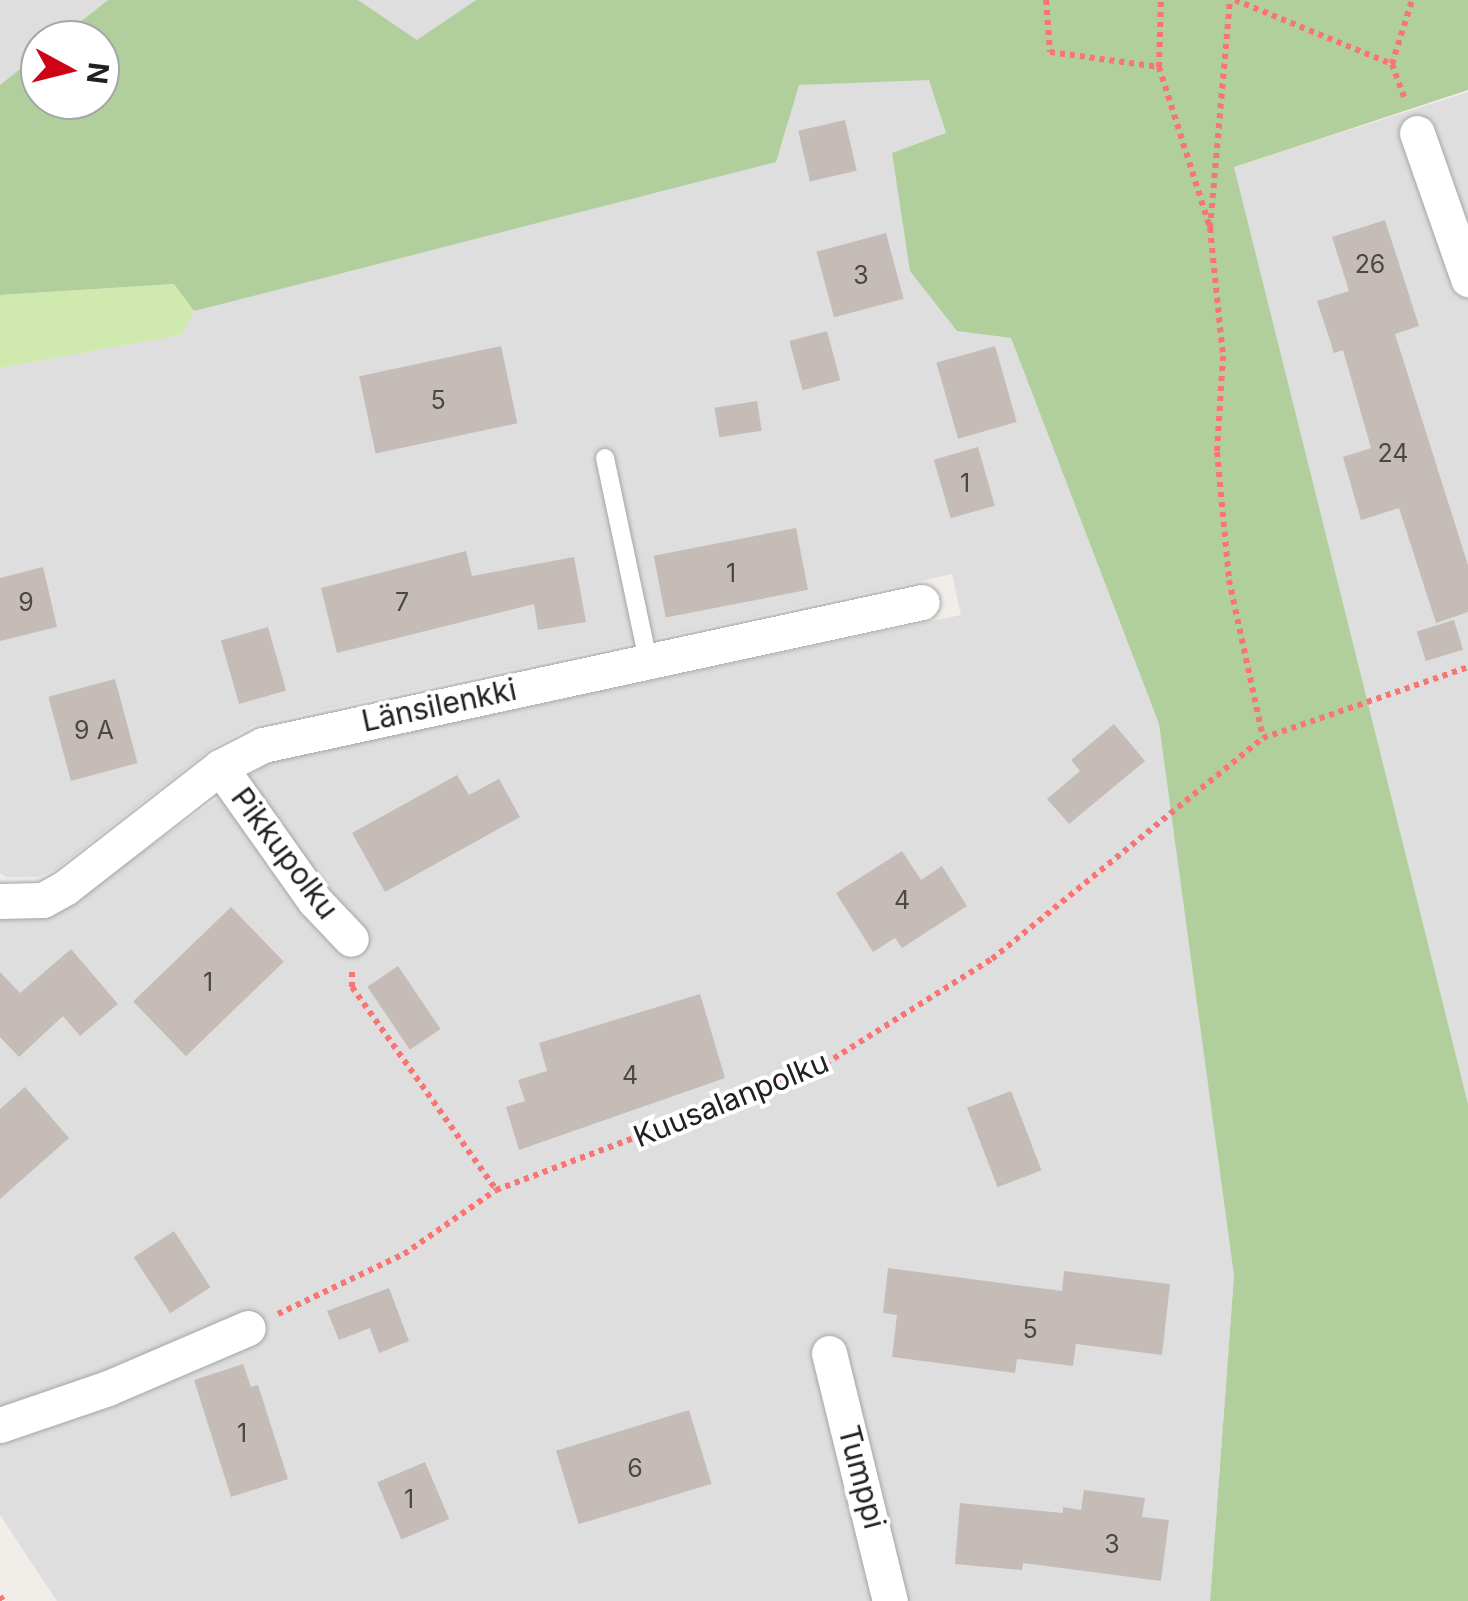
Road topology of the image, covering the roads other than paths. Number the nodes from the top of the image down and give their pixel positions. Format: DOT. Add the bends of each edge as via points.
graph roads {
  1 [pos="1417,133"];
  2 [pos="1468,279"];
  3 [pos="605,458"];
  4 [pos="922,602"];
  5 [pos="648,660"];
  6 [pos="220,767"];
  7 [pos="0,901"];
  8 [pos="351,939"];
  9 [pos="248,1328"];
  10 [pos="829,1354"];
  11 [pos="0,1425"];
  12 [pos="890,1601"];
  1 -- 2 [label="street"];
  3 -- 5 [label="lane"];
  4 -- 5 [label="street, Länsilenkki"];
  5 -- 6 [label="street, Länsilenkki" via="296,736"];
  6 -- 7 [label="street, Länsilenkki" via="66,888 42,900"];
  6 -- 8 [label="street, Pikkupolku" via="315,901"];
  9 -- 11 [label="street"];
  10 -- 12 [label="street, Tumppi"];
}
